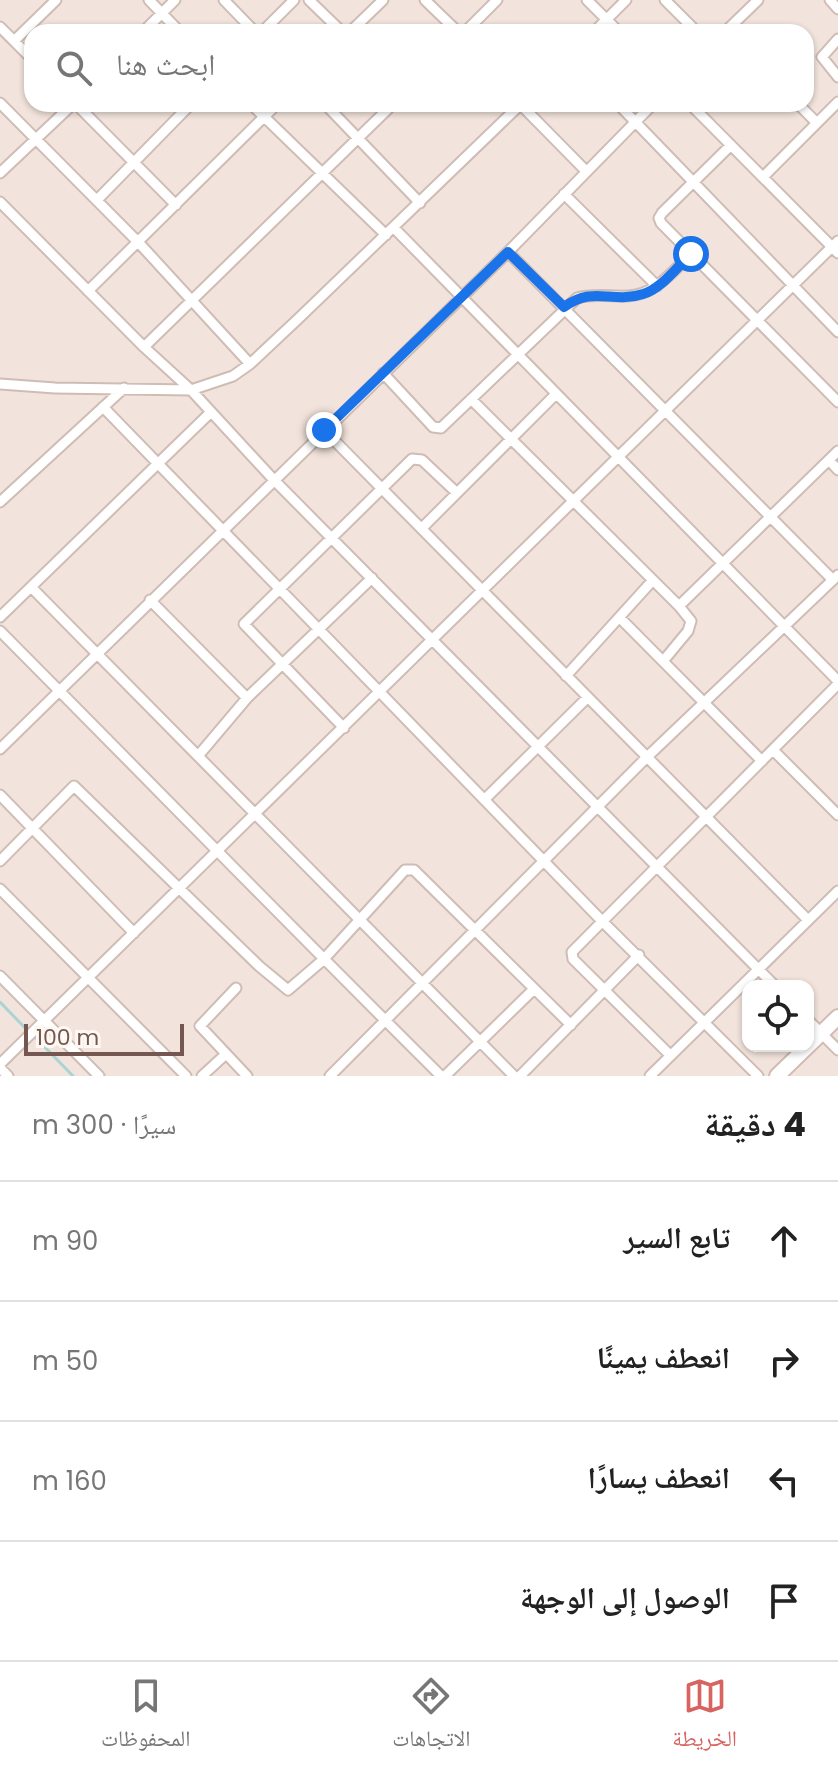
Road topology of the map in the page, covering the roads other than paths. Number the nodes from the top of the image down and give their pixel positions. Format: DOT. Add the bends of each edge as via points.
graph roads {
  1 [pos="56,0"];
  2 [pos="149,0"];
  3 [pos="175,0"];
  4 [pos="224,0"];
  5 [pos="294,0"];
  6 [pos="309,0"];
  7 [pos="383,0"];
  8 [pos="425,0"];
  9 [pos="497,0"];
  10 [pos="587,0"];
  11 [pos="626,0"];
  12 [pos="665,0"];
  13 [pos="758,0"];
  14 [pos="830,0"];
  15 [pos="838,9"];
  16 [pos="162,13"];
  17 [pos="606,19"];
  18 [pos="31,24"];
  19 [pos="151,24"];
  20 [pos="172,24"];
  21 [pos="247,24"];
  22 [pos="270,24"];
  23 [pos="334,24"];
  24 [pos="358,24"];
  25 [pos="450,24"];
  26 [pos="473,24"];
  27 [pos="601,24"];
  28 [pos="611,24"];
  29 [pos="689,24"];
  30 [pos="734,24"];
  31 [pos="0,27"];
  32 [pos="24,31"];
  33 [pos="838,39"];
  34 [pos="14,41"];
  35 [pos="24,51"];
  36 [pos="838,77"];
  37 [pos="838,102"];
  38 [pos="0,103"];
  39 [pos="65,112"];
  40 [pos="82,112"];
  41 [pos="183,112"];
  42 [pos="259,112"];
  43 [pos="269,112"];
  44 [pos="333,112"];
  45 [pos="385,112"];
  46 [pos="513,112"];
  47 [pos="529,112"];
  48 [pos="626,112"];
  49 [pos="645,112"];
  50 [pos="698,112"];
  51 [pos="806,112"];
  52 [pos="264,117"];
  53 [pos="636,122"];
  54 [pos="816,122"];
  55 [pos="35,138"];
  56 [pos="358,139"];
  57 [pos="731,145"];
  58 [pos="134,162"];
  59 [pos="586,171"];
  60 [pos="323,172"];
  61 [pos="0,173"];
  62 [pos="763,177"];
  63 [pos="693,182"];
  64 [pos="564,194"];
  65 [pos="97,200"];
  66 [pos="0,202"];
  67 [pos="420,203"];
  68 [pos="176,205"];
  69 [pos="390,232"];
  70 [pos="139,243"];
  71 [pos="836,247"];
  72 [pos="508,252"];
  73 [pos="691,254"];
  74 [pos="793,285"];
  75 [pos="657,286"];
  76 [pos="88,291"];
  77 [pos="461,296"];
  78 [pos="192,299"];
  79 [pos="564,307"];
  80 [pos="757,321"];
  81 [pos="838,332"];
  82 [pos="144,347"];
  83 [pos="517,354"];
  84 [pos="250,364"];
  85 [pos="383,373"];
  86 [pos="0,384"];
  87 [pos="124,388"];
  88 [pos="191,390"];
  89 [pos="556,394"];
  90 [pos="471,399"];
  91 [pos="838,402"];
  92 [pos="103,407"];
  93 [pos="666,410"];
  94 [pos="211,412"];
  95 [pos="324,430"];
  96 [pos="511,438"];
  97 [pos="838,451"];
  98 [pos="618,457"];
  99 [pos="829,460"];
  100 [pos="159,465"];
  101 [pos="838,470"];
  102 [pos="273,479"];
  103 [pos="383,489"];
  104 [pos="457,493"];
  105 [pos="574,500"];
  106 [pos="0,502"];
  107 [pos="771,516"];
  108 [pos="422,528"];
  109 [pos="222,530"];
  110 [pos="332,538"];
  111 [pos="722,564"];
  112 [pos="372,578"];
  113 [pos="836,578"];
  114 [pos="653,580"];
  115 [pos="31,587"];
  116 [pos="280,589"];
  117 [pos="483,591"];
  118 [pos="150,600"];
  119 [pos="679,606"];
  120 [pos="0,617"];
  121 [pos="620,618"];
  122 [pos="785,628"];
  123 [pos="318,630"];
  124 [pos="0,631"];
  125 [pos="432,639"];
  126 [pos="96,654"];
  127 [pos="664,660"];
  128 [pos="282,666"];
  129 [pos="566,676"];
  130 [pos="838,683"];
  131 [pos="59,690"];
  132 [pos="380,693"];
  133 [pos="247,698"];
  134 [pos="587,698"];
  135 [pos="705,703"];
  136 [pos="344,728"];
  137 [pos="538,747"];
  138 [pos="0,749"];
  139 [pos="773,750"];
  140 [pos="198,756"];
  141 [pos="646,758"];
  142 [pos="762,761"];
  143 [pos="0,795"];
  144 [pos="485,799"];
  145 [pos="598,806"];
  146 [pos="254,814"];
  147 [pos="838,815"];
  148 [pos="705,818"];
  149 [pos="32,828"];
  150 [pos="217,850"];
  151 [pos="545,860"];
  152 [pos="0,861"];
  153 [pos="656,866"];
  154 [pos="179,888"];
  155 [pos="0,889"];
  156 [pos="838,891"];
  157 [pos="358,919"];
  158 [pos="808,920"];
  159 [pos="602,921"];
  160 [pos="476,931"];
  161 [pos="134,933"];
  162 [pos="639,955"];
  163 [pos="323,960"];
  164 [pos="758,969"];
  165 [pos="0,976"];
  166 [pos="88,977"];
  167 [pos="769,980"];
  168 [pos="423,985"];
  169 [pos="236,988"];
  170 [pos="534,989"];
  171 [pos="604,992"];
  172 [pos="838,1017"];
  173 [pos="44,1021"];
  174 [pos="386,1021"];
  175 [pos="704,1022"];
  176 [pos="571,1025"];
  177 [pos="814,1026"];
  178 [pos="822,1033"];
  179 [pos="481,1042"];
  180 [pos="838,1050"];
  181 [pos="226,1054"];
  182 [pos="670,1055"];
  183 [pos="0,1066"];
  184 [pos="8,1076"];
  185 [pos="99,1076"];
  186 [pos="186,1076"];
  187 [pos="202,1076"];
  188 [pos="247,1076"];
  189 [pos="330,1076"];
  190 [pos="443,1076"];
  191 [pos="517,1076"];
  192 [pos="650,1076"];
  193 [pos="758,1076"];
  194 [pos="777,1076"];
  1 -- 18 [label="street"];
  2 -- 16 [label="street"];
  3 -- 16 [label="street"];
  4 -- 21 [label="street"];
  5 -- 22 [label="street"];
  6 -- 23 [label="street"];
  7 -- 24 [label="street"];
  8 -- 25 [label="street"];
  9 -- 26 [label="street"];
  10 -- 17 [label="street"];
  11 -- 17 [label="street"];
  12 -- 29 [label="street"];
  13 -- 30 [label="street"];
  14 -- 15 [label="street"];
  16 -- 19 [label="street"];
  16 -- 20 [label="street"];
  17 -- 27 [label="street"];
  17 -- 28 [label="street"];
  31 -- 34 [label="street"];
  32 -- 34 [label="street"];
  33 -- 36 [label="street" via="822,57"];
  34 -- 35 [label="street"];
  37 -- 54 [label="street"];
  38 -- 55 [label="street"];
  39 -- 55 [label="street"];
  40 -- 58 [label="street"];
  41 -- 58 [label="street"];
  42 -- 52 [label="street"];
  43 -- 52 [label="street"];
  44 -- 56 [label="street"];
  45 -- 56 [label="street"];
  46 -- 67 [label="street"];
  47 -- 59 [label="street"];
  48 -- 53 [label="street"];
  49 -- 53 [label="street"];
  50 -- 57 [label="street"];
  51 -- 54 [label="street"];
  52 -- 60 [label="street"];
  52 -- 68 [label="street"];
  53 -- 59 [label="street"];
  53 -- 63 [label="street"];
  54 -- 62 [label="street"];
  55 -- 61 [label="street"];
  55 -- 65 [label="street"];
  56 -- 60 [label="street"];
  56 -- 67 [label="street"];
  57 -- 62 [label="street"];
  57 -- 63 [label="street"];
  58 -- 65 [label="street"];
  58 -- 68 [label="street"];
  59 -- 64 [label="street"];
  60 -- 69 [label="street"];
  60 -- 78 [label="street"];
  62 -- 71 [label="street"];
  63 -- 73 [label="street" via="659,218"];
  63 -- 74 [label="street"];
  64 -- 72 [label="street"];
  64 -- 75 [label="street"];
  65 -- 70 [label="street"];
  66 -- 76 [label="street"];
  67 -- 69 [label="street"];
  68 -- 70 [label="street"];
  69 -- 77 [label="street"];
  69 -- 84 [label="street"];
  70 -- 76 [label="street"];
  70 -- 78 [label="street"];
  71 -- 74 [label="street"];
  72 -- 77 [label="street"];
  72 -- 79 [label="street"];
  73 -- 75 [label="street"];
  73 -- 80 [label="street"];
  74 -- 80 [label="street"];
  74 -- 81 [label="street"];
  75 -- 79 [label="street" via="631,296 587,295"];
  76 -- 82 [label="street"];
  77 -- 83 [label="street"];
  77 -- 85 [label="street"];
  78 -- 82 [label="street"];
  78 -- 84 [label="street"];
  79 -- 83 [label="street"];
  79 -- 93 [label="street"];
  80 -- 91 [label="street"];
  80 -- 93 [label="street"];
  82 -- 88 [label="street"];
  83 -- 89 [label="street"];
  83 -- 90 [label="street"];
  84 -- 88 [label="street" via="233,376"];
  85 -- 90 [label="street" via="436,429"];
  85 -- 95 [label="street"];
  86 -- 87 [label="street"];
  87 -- 88 [label="street"];
  87 -- 92 [label="street"];
  88 -- 94 [label="street"];
  89 -- 96 [label="street"];
  89 -- 98 [label="street"];
  90 -- 96 [label="street"];
  92 -- 100 [label="street"];
  92 -- 106 [label="street"];
  93 -- 98 [label="street"];
  93 -- 107 [label="street"];
  94 -- 100 [label="street"];
  94 -- 102 [label="street"];
  95 -- 102 [label="street"];
  95 -- 103 [label="street"];
  96 -- 104 [label="street"];
  96 -- 105 [label="street"];
  97 -- 99 [label="street"];
  98 -- 105 [label="street"];
  98 -- 111 [label="street"];
  99 -- 101 [label="street"];
  99 -- 107 [label="street"];
  100 -- 109 [label="street"];
  100 -- 115 [label="street"];
  102 -- 109 [label="street"];
  102 -- 110 [label="street"];
  103 -- 104 [label="street" via="417,458"];
  103 -- 108 [label="street"];
  103 -- 110 [label="street"];
  104 -- 108 [label="street"];
  105 -- 114 [label="street"];
  105 -- 117 [label="street"];
  107 -- 111 [label="street"];
  107 -- 113 [label="street"];
  108 -- 117 [label="street"];
  109 -- 116 [label="street"];
  109 -- 118 [label="street"];
  110 -- 112 [label="street"];
  110 -- 116 [label="street"];
  111 -- 119 [label="street"];
  111 -- 122 [label="street"];
  112 -- 123 [label="street"];
  112 -- 125 [label="street"];
  113 -- 122 [label="street"];
  114 -- 119 [label="street"];
  114 -- 121 [label="street"];
  115 -- 120 [label="street"];
  115 -- 126 [label="street"];
  116 -- 123 [label="street"];
  116 -- 128 [label="street" via="244,624"];
  117 -- 125 [label="street"];
  117 -- 129 [label="street"];
  118 -- 126 [label="street"];
  118 -- 133 [label="street"];
  119 -- 127 [label="street" via="691,625"];
  121 -- 127 [label="street"];
  121 -- 129 [label="street"];
  122 -- 130 [label="street"];
  122 -- 135 [label="street"];
  123 -- 128 [label="street"];
  123 -- 132 [label="street"];
  124 -- 131 [label="street"];
  125 -- 132 [label="street"];
  125 -- 137 [label="street"];
  126 -- 131 [label="street"];
  126 -- 140 [label="street"];
  127 -- 135 [label="street"];
  128 -- 133 [label="street"];
  128 -- 136 [label="street"];
  129 -- 134 [label="street"];
  130 -- 139 [label="street"];
  131 -- 138 [label="street"];
  131 -- 150 [label="street"];
  132 -- 136 [label="street"];
  132 -- 144 [label="street"];
  133 -- 140 [label="street"];
  134 -- 137 [label="street"];
  134 -- 141 [label="street"];
  135 -- 141 [label="street"];
  135 -- 142 [label="street"];
  136 -- 146 [label="street"];
  137 -- 144 [label="street"];
  137 -- 145 [label="street"];
  139 -- 142 [label="street"];
  139 -- 147 [label="street"];
  140 -- 146 [label="street"];
  141 -- 145 [label="street"];
  141 -- 148 [label="street"];
  142 -- 148 [label="street"];
  143 -- 149 [label="street"];
  144 -- 151 [label="street"];
  145 -- 151 [label="street"];
  145 -- 153 [label="street"];
  146 -- 150 [label="street"];
  146 -- 157 [label="street"];
  148 -- 153 [label="street"];
  148 -- 158 [label="street"];
  149 -- 152 [label="street"];
  149 -- 154 [label="street" via="74,786"];
  149 -- 161 [label="street"];
  150 -- 154 [label="street"];
  150 -- 163 [label="street"];
  151 -- 159 [label="street"];
  151 -- 160 [label="street"];
  153 -- 159 [label="street"];
  153 -- 164 [label="street"];
  154 -- 161 [label="street"];
  154 -- 163 [label="street" via="284,989 291,989"];
  155 -- 166 [label="street"];
  156 -- 158 [label="street"];
  157 -- 160 [label="street" via="409,869"];
  157 -- 163 [label="street"];
  157 -- 168 [label="street"];
  158 -- 164 [label="street"];
  159 -- 162 [label="street"];
  159 -- 171 [label="street" via="571,956"];
  160 -- 168 [label="street"];
  160 -- 170 [label="street"];
  161 -- 166 [label="street"];
  162 -- 171 [label="street"];
  162 -- 175 [label="street"];
  163 -- 174 [label="street"];
  164 -- 167 [label="street"];
  164 -- 175 [label="street"];
  165 -- 173 [label="street"];
  166 -- 173 [label="street"];
  166 -- 186 [label="street"];
  168 -- 174 [label="street"];
  168 -- 179 [label="street"];
  169 -- 181 [label="street" via="200,1026"];
  170 -- 176 [label="street"];
  170 -- 179 [label="street"];
  171 -- 176 [label="street"];
  171 -- 182 [label="street"];
  172 -- 178 [label="street"];
  173 -- 183 [label="street"];
  173 -- 185 [label="street"];
  174 -- 189 [label="street"];
  174 -- 190 [label="street"];
  175 -- 182 [label="street"];
  175 -- 193 [label="street"];
  176 -- 191 [label="street"];
  177 -- 178 [label="street"];
  178 -- 180 [label="street"];
  178 -- 194 [label="street"];
  179 -- 190 [label="street"];
  179 -- 191 [label="street"];
  181 -- 187 [label="street"];
  181 -- 188 [label="street"];
  182 -- 192 [label="street"];
  183 -- 184 [label="street"];
}
